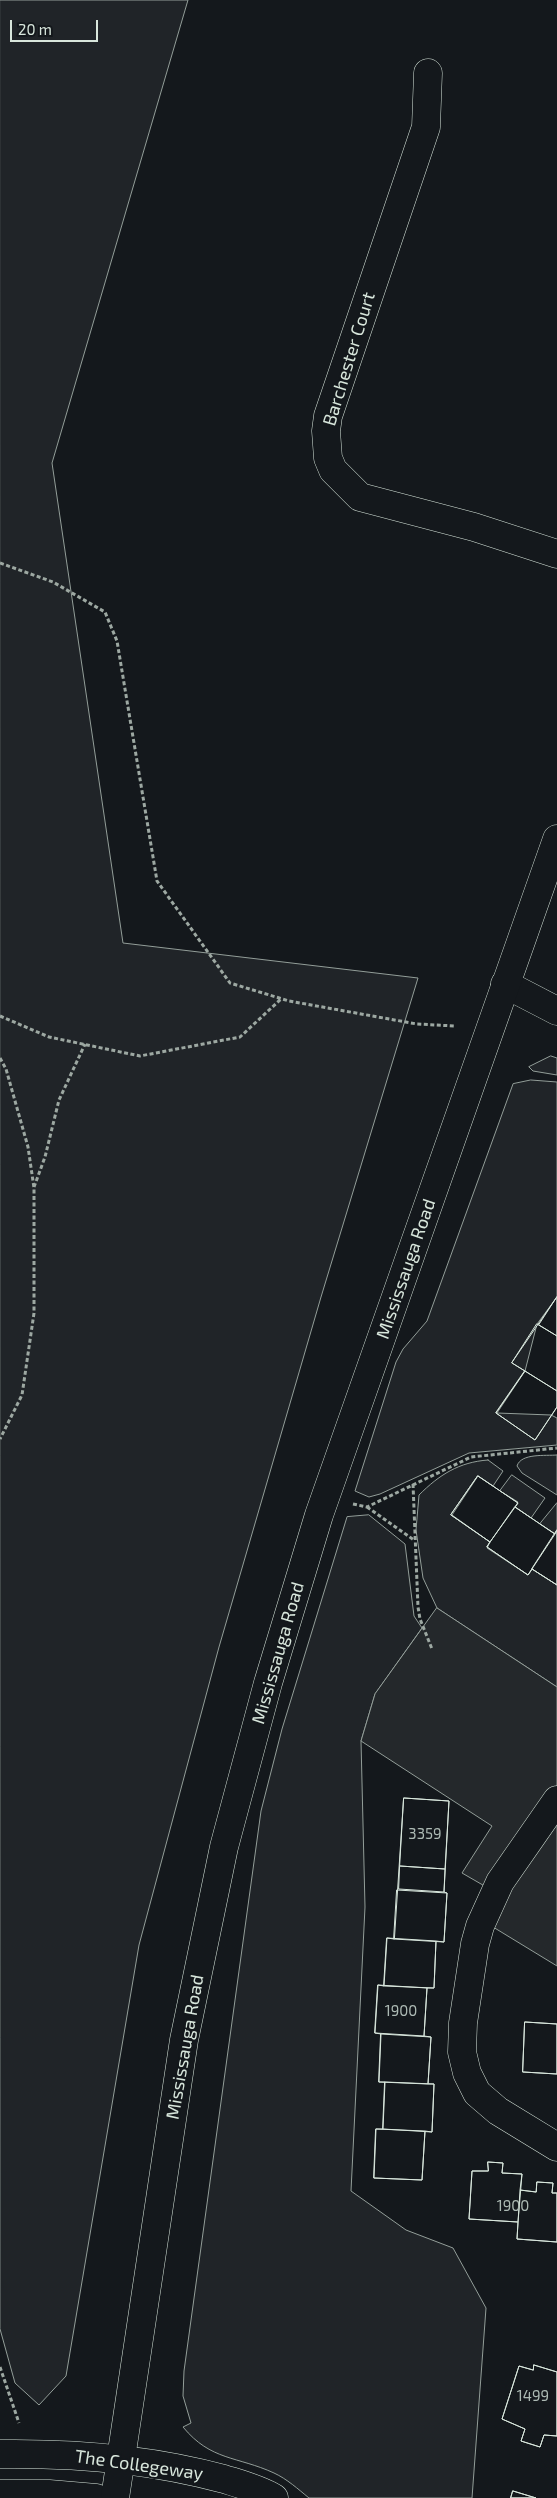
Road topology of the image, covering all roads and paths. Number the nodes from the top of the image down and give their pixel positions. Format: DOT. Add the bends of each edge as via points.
graph roads {
  1 [pos="428,73"];
  2 [pos="557,554"];
  3 [pos="0,563"];
  4 [pos="557,839"];
  5 [pos="505,984"];
  6 [pos="281,999"];
  7 [pos="557,1011"];
  8 [pos="0,1016"];
  9 [pos="455,1026"];
  10 [pos="85,1044"];
  11 [pos="0,1058"];
  12 [pos="34,1188"];
  13 [pos="0,1438"];
  14 [pos="557,1448"];
  15 [pos="413,1484"];
  16 [pos="347,1502"];
  17 [pos="367,1507"];
  18 [pos="414,1540"];
  19 [pos="432,1649"];
  20 [pos="557,1800"];
  21 [pos="557,2147"];
  22 [pos="0,2367"];
  23 [pos="19,2423"];
  24 [pos="0,2454"];
  25 [pos="121,2459"];
  26 [pos="0,2494"];
  27 [pos="96,2498"];
  28 [pos="115,2498"];
  29 [pos="274,2498"];
  1 -- 2 [label="main road, Barchester Court" via="426,127 328,416 328,458 334,470 360,497 474,527"];
  3 -- 6 [label="path" via="53,582 105,612 117,641 157,881 230,983"];
  4 -- 5 [label="main road, Mississauga Road"];
  5 -- 7 [label="main road"];
  5 -- 25 [label="main road, Mississauga Road" via="319,1515 268,1683 227,1838 184,2040"];
  6 -- 9 [label="path" via="416,1024"];
  6 -- 10 [label="path" via="240,1037 140,1056"];
  8 -- 10 [label="path" via="49,1037"];
  10 -- 12 [label="path" via="59,1100"];
  11 -- 12 [label="path" via="28,1147"];
  12 -- 13 [label="path" via="34,1313 22,1395"];
  14 -- 15 [label="path" via="471,1457"];
  15 -- 17 [label="path"];
  15 -- 18 [label="path"];
  16 -- 17 [label="path"];
  17 -- 18 [label="path"];
  18 -- 19 [label="path" via="420,1619"];
  20 -- 21 [label="main road" via="500,1882 480,1926 466,2006 462,2052 477,2092 498,2111"];
  22 -- 23 [label="path"];
  24 -- 25 [label="main road, The Collegeway"];
  25 -- 28 [label="main road, Mississauga Road"];
  25 -- 29 [label="main road, The Collegeway" via="206,2474"];
  26 -- 27 [label="main road"];
}
